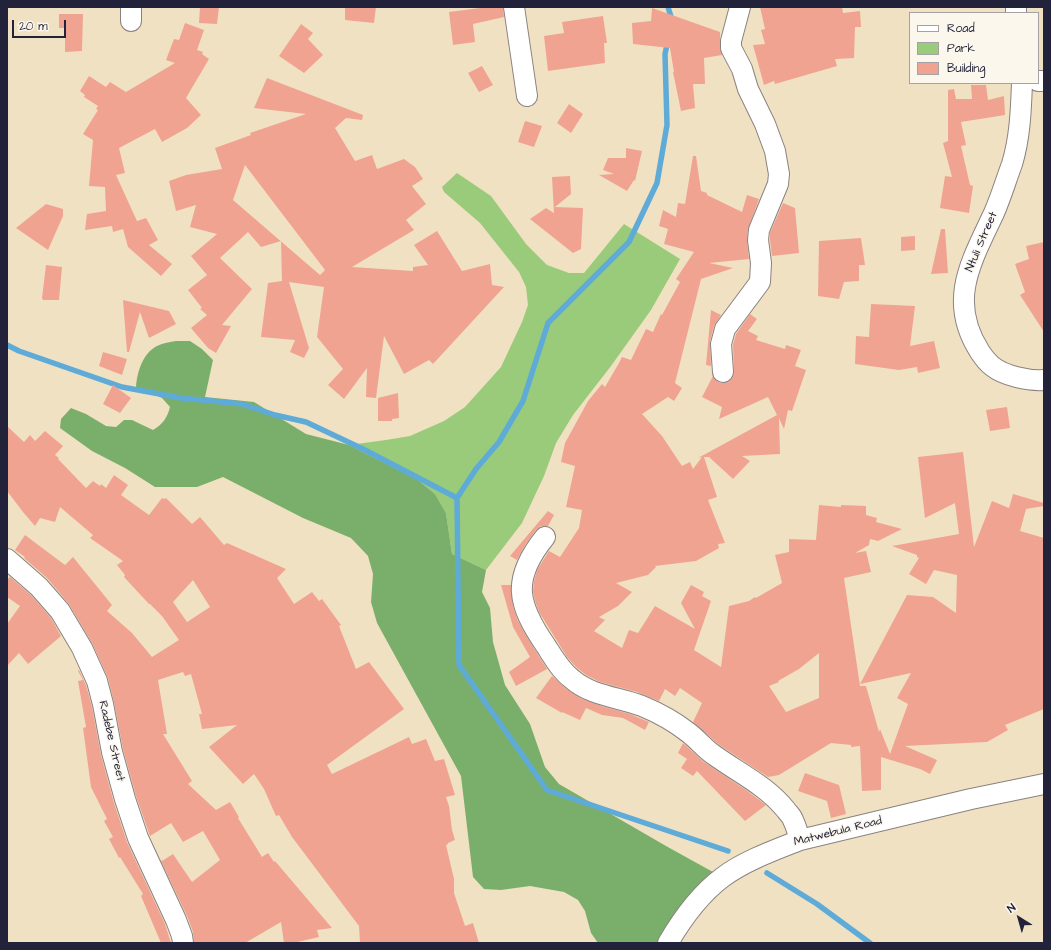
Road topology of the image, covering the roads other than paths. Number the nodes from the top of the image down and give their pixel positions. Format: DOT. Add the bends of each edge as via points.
graph roads {
  1 [pos="514,7"];
  2 [pos="740,7"];
  3 [pos="1022,84"];
  4 [pos="527,96"];
  5 [pos="723,372"];
  6 [pos="1044,380"];
  7 [pos="544,537"];
  8 [pos="7,559"];
  9 [pos="1044,784"];
  10 [pos="800,840"];
  11 [pos="183,943"];
  12 [pos="668,943"];
  1 -- 4 [label="street"];
  2 -- 5 [label="street" via="731,48 775,151 778,184 759,230 760,282 725,330 721,344"];
  3 -- 6 [label="street, Ntuli Street" via="1020,129 1012,162 995,211 974,254 963,301 973,341 989,364 1004,373 1032,380"];
  7 -- 10 [label="street" via="534,549 527,564 521,596 536,631 571,679 599,693 640,705 662,715 689,733 714,755 746,775 778,800 793,819"];
  8 -- 11 [label="street, Radebe Street" via="40,587 60,611 82,648 97,681 112,752 138,838 176,920"];
  9 -- 10 [label="street, Matwebula Road"];
  10 -- 12 [label="street, Matwebula Road" via="737,868 723,877 701,897"];
}
